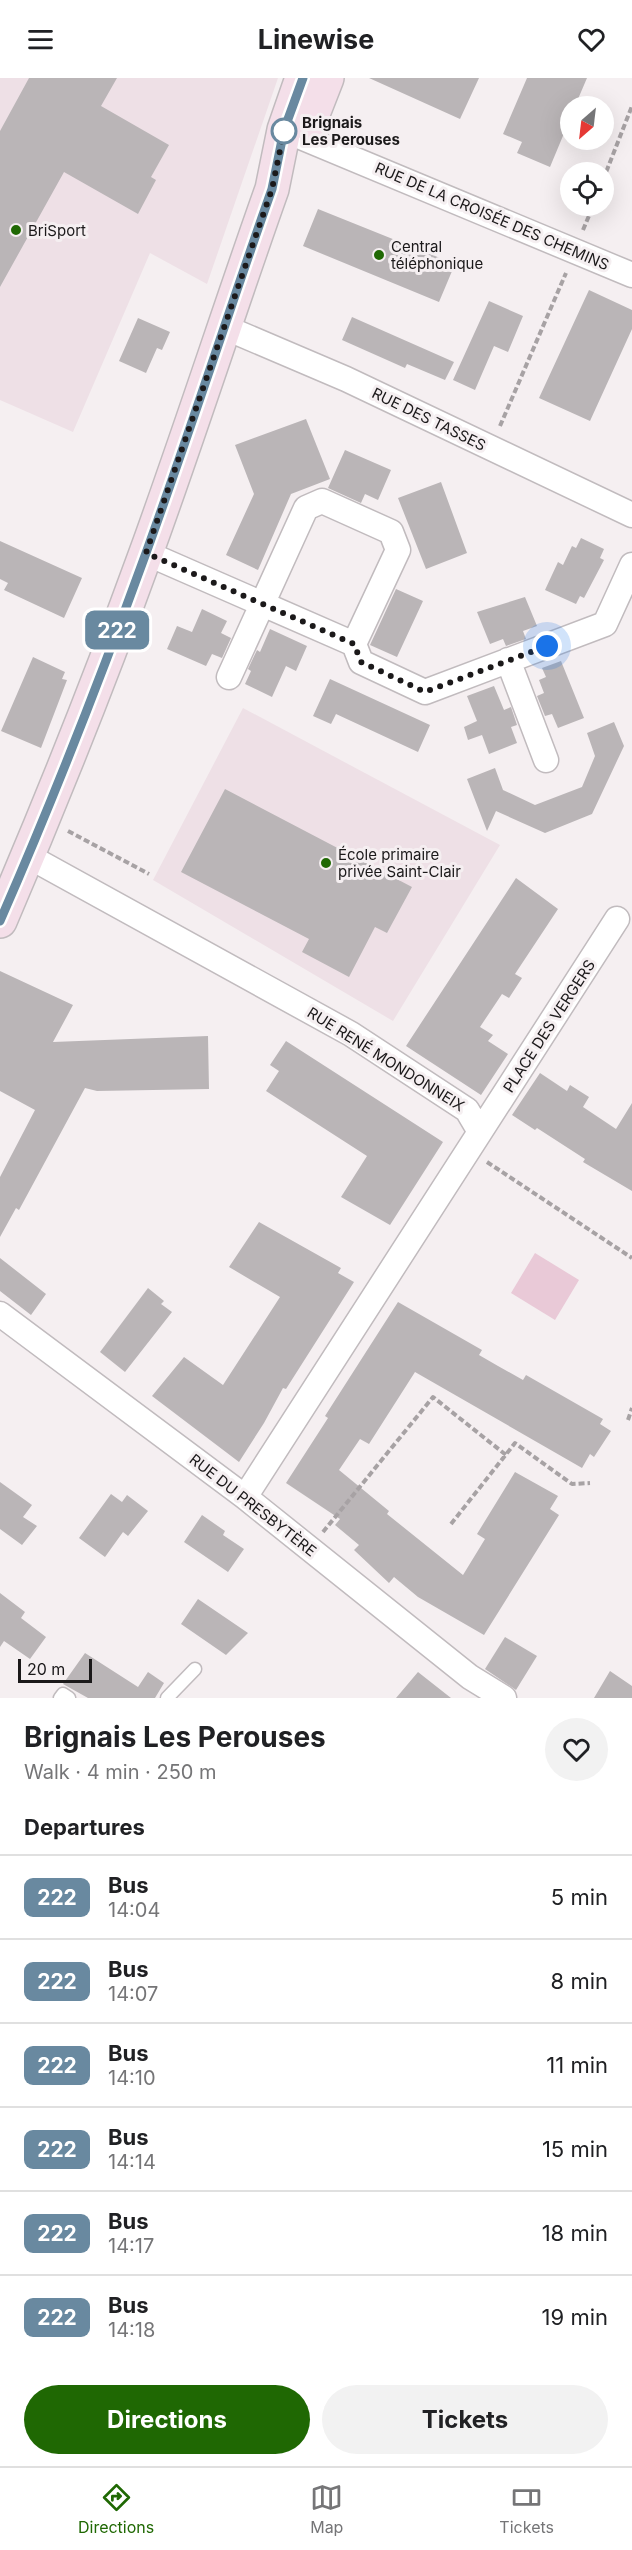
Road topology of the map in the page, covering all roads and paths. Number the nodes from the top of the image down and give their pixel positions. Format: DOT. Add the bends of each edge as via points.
graph roads {
  1 [pos="303,78"];
  2 [pos="327,78"];
  3 [pos="632,106"];
  4 [pos="294,133"];
  5 [pos="610,162"];
  6 [pos="575,251"];
  7 [pos="632,275"];
  8 [pos="224,327"];
  9 [pos="491,448"];
  10 [pos="632,515"];
  11 [pos="146,553"];
  12 [pos="632,566"];
  13 [pos="262,603"];
  14 [pos="354,644"];
  15 [pos="508,660"];
  16 [pos="229,677"];
  17 [pos="546,760"];
  18 [pos="43,818"];
  19 [pos="28,856"];
  20 [pos="149,874"];
  21 [pos="617,919"];
  22 [pos="0,921"];
  23 [pos="475,1141"];
  24 [pos="632,1258"];
  25 [pos="0,1314"];
  26 [pos="632,1408"];
  27 [pos="628,1420"];
  28 [pos="506,1455"];
  29 [pos="590,1483"];
  30 [pos="246,1497"];
  31 [pos="451,1524"];
  32 [pos="310,1548"];
  33 [pos="195,1669"];
  34 [pos="60,1698"];
  35 [pos="69,1698"];
  36 [pos="167,1698"];
  37 [pos="504,1698"];
  1 -- 4 [label="main road"];
  2 -- 4 [label="main road"];
  3 -- 5 [label="path"];
  4 -- 6 [label="street, RUE DE LA CROISÉE DES CHEMINS"];
  4 -- 8 [label="main road"];
  6 -- 7 [label="street, RUE DE LA CROISÉE DES CHEMINS"];
  6 -- 9 [label="path"];
  8 -- 9 [label="street, RUE DES TASSES"];
  8 -- 11 [label="main road"];
  9 -- 10 [label="street, RUE DES TASSES"];
  11 -- 13 [label="street"];
  11 -- 18 [label="main road"];
  12 -- 15 [label="street" via="605,624"];
  13 -- 14 [label="street"];
  13 -- 14 [label="street" via="306,508 322,501 391,532 398,550"];
  13 -- 16 [label="street"];
  14 -- 15 [label="street" via="361,662 425,692"];
  15 -- 17 [label="street"];
  18 -- 19 [label="main road"];
  18 -- 20 [label="path"];
  19 -- 22 [label="main road"];
  19 -- 23 [label="street, RUE RENÉ MONDONNEIX" via="351,1034 468,1110"];
  21 -- 23 [label="street, PLACE DES VERGERS"];
  23 -- 24 [label="path"];
  23 -- 30 [label="street"];
  25 -- 30 [label="street, RUE DU PRESBYTÈRE"];
  26 -- 27 [label="path"];
  28 -- 29 [label="path" via="515,1443 572,1484"];
  28 -- 31 [label="path"];
  28 -- 32 [label="path" via="433,1397"];
  30 -- 32 [label="street, RUE DU PRESBYTÈRE"];
  32 -- 37 [label="street, RUE DU PRESBYTÈRE" via="470,1677"];
  33 -- 36 [label="lane"];
  34 -- 35 [label="lane" via="63,1694"];
}
